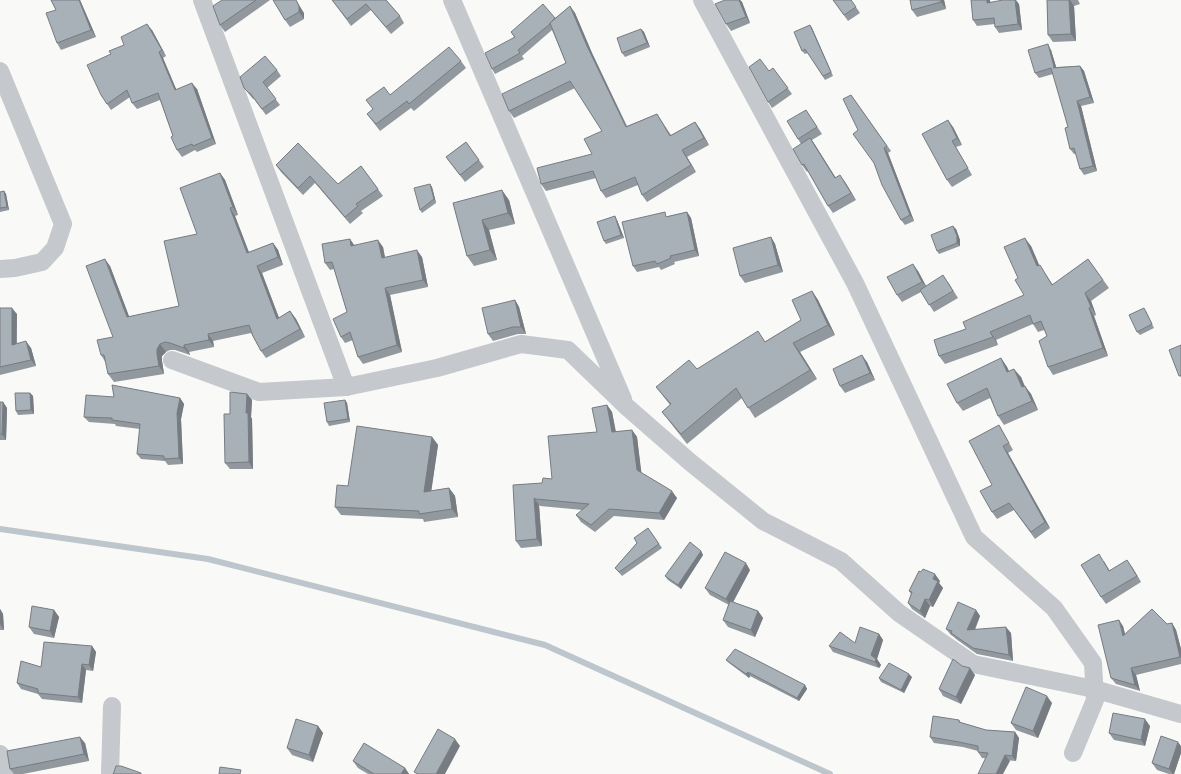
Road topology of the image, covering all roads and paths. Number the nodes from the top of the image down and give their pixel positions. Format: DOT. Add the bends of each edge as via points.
graph roads {
  1 [pos="202,0"];
  2 [pos="452,0"];
  3 [pos="702,0"];
  4 [pos="0,71"];
  5 [pos="0,270"];
  6 [pos="172,360"];
  7 [pos="346,387"];
  8 [pos="627,407"];
  9 [pos="1094,689"];
  10 [pos="112,706"];
  11 [pos="1181,714"];
  12 [pos="1073,753"];
  13 [pos="0,754"];
  14 [pos="5,774"];
  15 [pos="110,774"];
  1 -- 7 [label="street"];
  2 -- 8 [label="street"];
  3 -- 9 [label="street" via="855,284 974,537 1054,608 1093,663"];
  4 -- 5 [label="street" via="63,224 55,248 42,262"];
  6 -- 7 [label="street" via="259,392"];
  7 -- 8 [label="street" via="437,368 521,344 568,350"];
  8 -- 9 [label="street" via="763,521 841,561 899,613 973,664"];
  9 -- 11 [label="street"];
  9 -- 12 [label="street" via="1095,700"];
  10 -- 15 [label="street"];
  13 -- 14 [label="street"];
}
